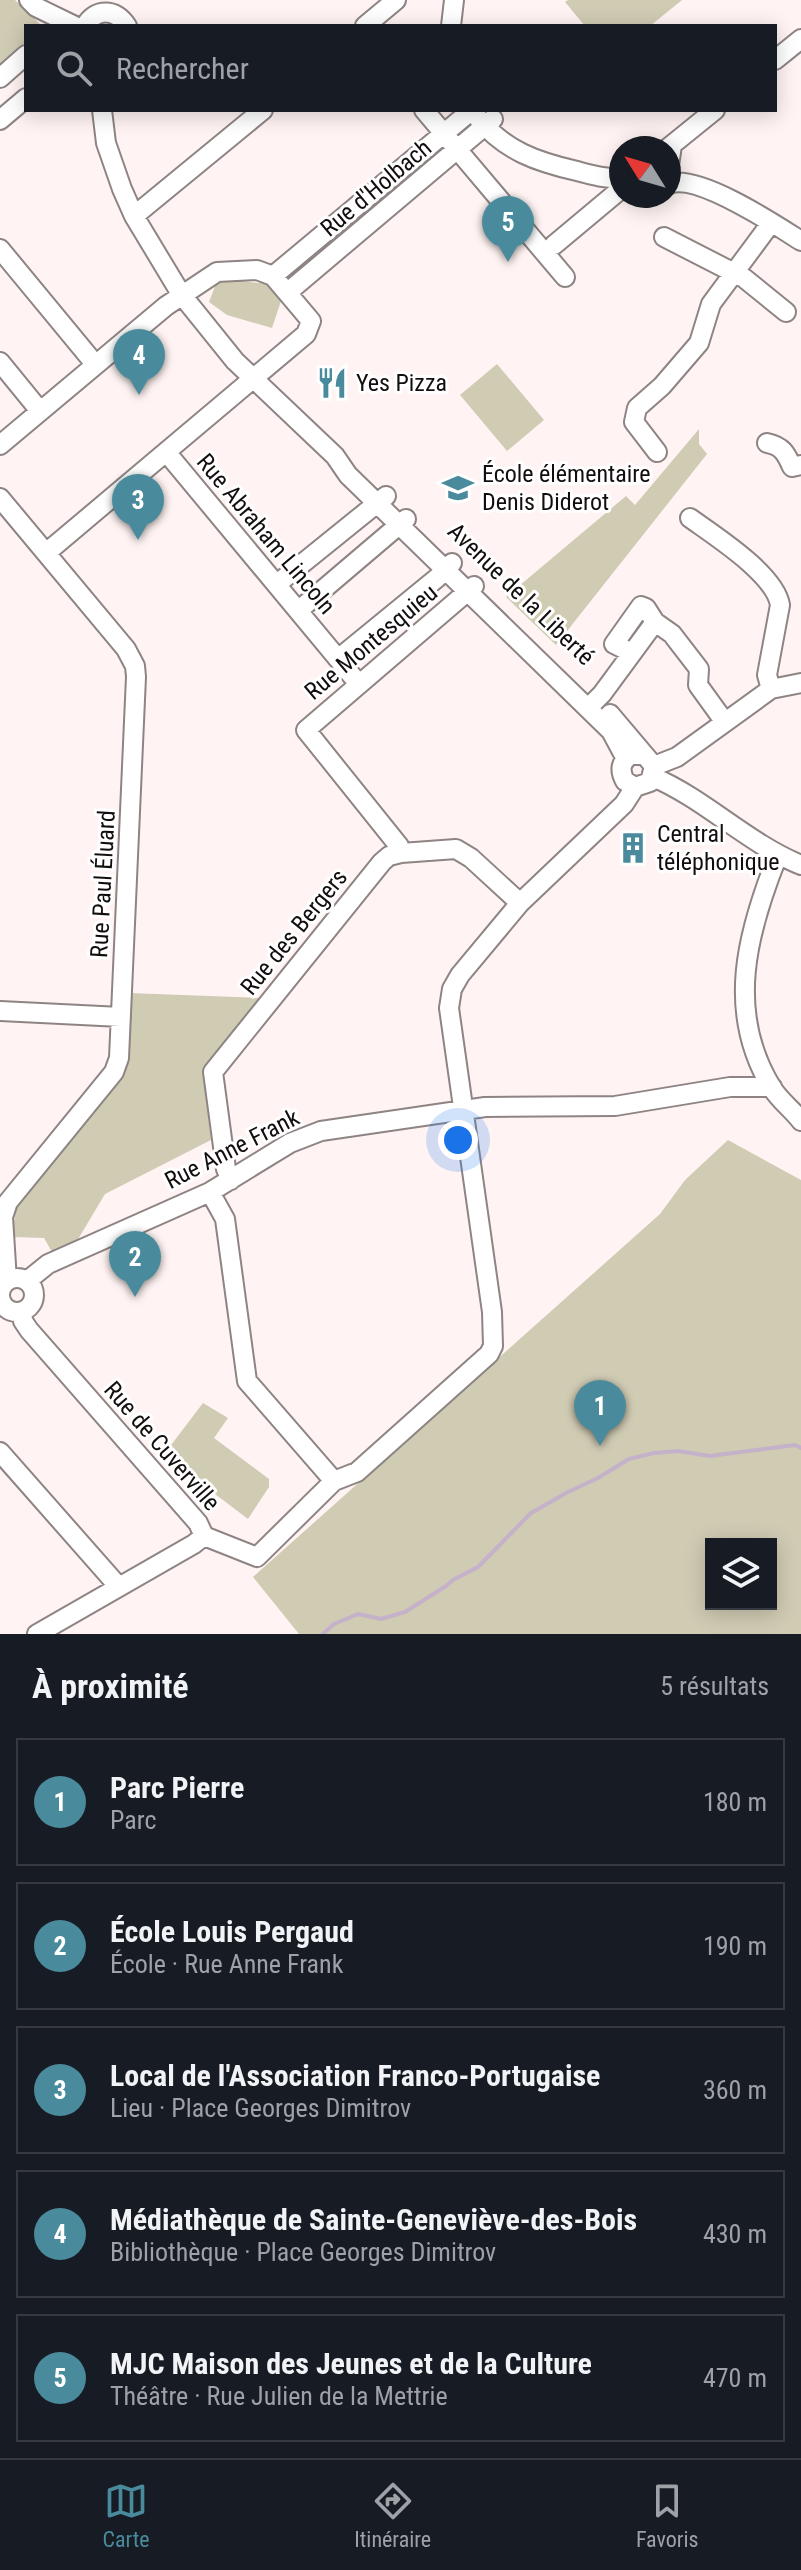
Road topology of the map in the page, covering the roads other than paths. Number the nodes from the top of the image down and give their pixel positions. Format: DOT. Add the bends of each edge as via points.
graph roads {
  1 [pos="29,0"];
  2 [pos="396,0"];
  3 [pos="454,0"];
  4 [pos="465,0"];
  5 [pos="115,11"];
  6 [pos="63,23"];
  7 [pos="86,24"];
  8 [pos="367,24"];
  9 [pos="451,24"];
  10 [pos="464,24"];
  11 [pos="801,39"];
  12 [pos="24,57"];
  13 [pos="777,58"];
  14 [pos="0,78"];
  15 [pos="24,100"];
  16 [pos="102,112"];
  17 [pos="110,112"];
  18 [pos="261,112"];
  19 [pos="426,112"];
  20 [pos="469,112"];
  21 [pos="712,112"];
  22 [pos="487,119"];
  23 [pos="0,120"];
  24 [pos="443,134"];
  25 [pos="681,137"];
  26 [pos="458,151"];
  27 [pos="609,168"];
  28 [pos="609,178"];
  29 [pos="681,194"];
  30 [pos="609,199"];
  31 [pos="138,214"];
  32 [pos="771,223"];
  33 [pos="664,237"];
  34 [pos="801,241"];
  35 [pos="554,245"];
  36 [pos="0,249"];
  37 [pos="734,272"];
  38 [pos="273,276"];
  39 [pos="565,277"];
  40 [pos="288,292"];
  41 [pos="181,294"];
  42 [pos="786,312"];
  43 [pos="0,362"];
  44 [pos="95,364"];
  45 [pos="253,378"];
  46 [pos="40,411"];
  47 [pos="767,443"];
  48 [pos="0,445"];
  49 [pos="657,452"];
  50 [pos="167,453"];
  51 [pos="801,465"];
  52 [pos="382,499"];
  53 [pos="3,506"];
  54 [pos="690,518"];
  55 [pos="404,521"];
  56 [pos="46,553"];
  57 [pos="449,565"];
  58 [pos="277,584"];
  59 [pos="472,588"];
  60 [pos="299,610"];
  61 [pos="338,659"];
  62 [pos="358,683"];
  63 [pos="801,683"];
  64 [pos="771,689"];
  65 [pos="592,704"];
  66 [pos="724,721"];
  67 [pos="644,764"];
  68 [pos="635,787"];
  69 [pos="401,853"];
  70 [pos="778,855"];
  71 [pos="801,865"];
  72 [pos="520,903"];
  73 [pos="0,1011"];
  74 [pos="121,1017"];
  75 [pos="761,1066"];
  76 [pos="730,1087"];
  77 [pos="777,1095"];
  78 [pos="463,1110"];
  79 [pos="801,1121"];
  80 [pos="801,1133"];
  81 [pos="231,1180"];
  82 [pos="210,1192"];
  83 [pos="1,1216"];
  84 [pos="7,1281"];
  85 [pos="27,1281"];
  86 [pos="1,1302"];
  87 [pos="22,1311"];
  88 [pos="0,1452"];
  89 [pos="334,1481"];
  90 [pos="204,1536"];
  91 [pos="119,1587"];
  92 [pos="37,1634"];
  1 -- 6 [label="street"];
  2 -- 8 [label="street"];
  3 -- 9 [label="street"];
  4 -- 10 [label="street"];
  5 -- 7 [label="street"];
  11 -- 13 [label="street"];
  12 -- 14 [label="street"];
  15 -- 23 [label="street"];
  16 -- 31 [label="street, Avenue de la Liberté" via="111,157"];
  17 -- 31 [label="street, Avenue de la Liberté"];
  18 -- 31 [label="street"];
  19 -- 24 [label="street"];
  20 -- 24 [label="street, Rue d'Holbach"];
  21 -- 25 [label="street"];
  22 -- 26 [label="street, Rue d'Holbach"];
  22 -- 27 [label="street" via="536,150"];
  22 -- 28 [label="street" via="506,146 531,159"];
  24 -- 26 [label="street"];
  24 -- 38 [label="street, Rue d'Holbach"];
  26 -- 39 [label="street"];
  26 -- 40 [label="street, Rue d'Holbach"];
  29 -- 32 [label="street"];
  30 -- 35 [label="street"];
  31 -- 41 [label="street, Avenue de la Liberté"];
  32 -- 34 [label="street"];
  32 -- 37 [label="street"];
  33 -- 37 [label="street"];
  36 -- 44 [label="street"];
  37 -- 42 [label="street"];
  37 -- 49 [label="street" via="711,304 694,351 637,408 634,422"];
  38 -- 40 [label="street"];
  38 -- 41 [label="street" via="249,270 217,272"];
  40 -- 45 [label="street" via="311,327"];
  41 -- 44 [label="street"];
  41 -- 45 [label="street, Avenue de la Liberté"];
  43 -- 46 [label="street"];
  44 -- 46 [label="street"];
  45 -- 50 [label="street"];
  45 -- 52 [label="street, Avenue de la Liberté" via="345,462 348,475"];
  46 -- 48 [label="street"];
  47 -- 51 [label="street" via="786,453 792,467"];
  50 -- 56 [label="street"];
  50 -- 58 [label="street, Rue Abraham Lincoln"];
  52 -- 55 [label="street, Avenue de la Liberté"];
  52 -- 58 [label="street"];
  53 -- 56 [label="street, Rue Paul Éluard"];
  54 -- 64 [label="street" via="744,558 778,596 767,675"];
  55 -- 57 [label="street, Avenue de la Liberté"];
  55 -- 60 [label="street"];
  56 -- 74 [label="street, Rue Paul Éluard" via="135,666"];
  57 -- 59 [label="street, Avenue de la Liberté"];
  57 -- 61 [label="street, Rue Montesquieu"];
  58 -- 60 [label="street, Rue Abraham Lincoln"];
  59 -- 62 [label="street, Rue Montesquieu"];
  59 -- 65 [label="street, Avenue de la Liberté"];
  60 -- 61 [label="street, Rue Abraham Lincoln"];
  61 -- 62 [label="street, Rue Abraham Lincoln"];
  62 -- 69 [label="street, Rue Montesquieu" via="306,730"];
  63 -- 64 [label="street"];
  64 -- 66 [label="street"];
  65 -- 66 [label="street" via="655,622 672,634 699,669 698,685"];
  65 -- 67 [label="street, Avenue de la Liberté" via="633,739"];
  66 -- 67 [label="street" via="677,757"];
  67 -- 68 [label="street" via="645,785"];
  67 -- 68 [label="street" via="621,770"];
  67 -- 70 [label="street, Avenue de la Liberté"];
  68 -- 72 [label="street" via="624,804"];
  69 -- 72 [label="street" via="464,852"];
  69 -- 81 [label="street, Rue des Bergers" via="382,862 213,1072"];
  70 -- 71 [label="street, Avenue de la Liberté"];
  70 -- 75 [label="street" via="754,916 745,979 747,1020"];
  72 -- 78 [label="street" via="452,989 449,1008"];
  73 -- 74 [label="street"];
  74 -- 83 [label="street, Rue Paul Éluard" via="114,1072 19,1186"];
  75 -- 76 [label="street"];
  75 -- 77 [label="street"];
  76 -- 77 [label="street, Rue Anne Frank"];
  76 -- 78 [label="street, Rue Anne Frank" via="615,1106"];
  77 -- 79 [label="street"];
  77 -- 80 [label="street"];
  78 -- 81 [label="street, Rue Anne Frank" via="321,1131 290,1143"];
  78 -- 89 [label="street" via="493,1346 357,1472"];
  81 -- 82 [label="street, Rue Anne Frank"];
  82 -- 85 [label="street, Rue Anne Frank" via="48,1264"];
  82 -- 89 [label="street" via="225,1219 247,1381"];
  83 -- 84 [label="street, Rue Paul Éluard"];
  84 -- 85 [label="street"];
  84 -- 86 [label="street"];
  85 -- 87 [label="street" via="34,1297"];
  86 -- 87 [label="street"];
  87 -- 90 [label="street, Rue de Cuverville" via="29,1330"];
  88 -- 91 [label="street"];
  89 -- 90 [label="street" via="257,1557"];
  90 -- 91 [label="street, Rue de Cuverville"];
  91 -- 92 [label="street, Rue de Cuverville"];
}
